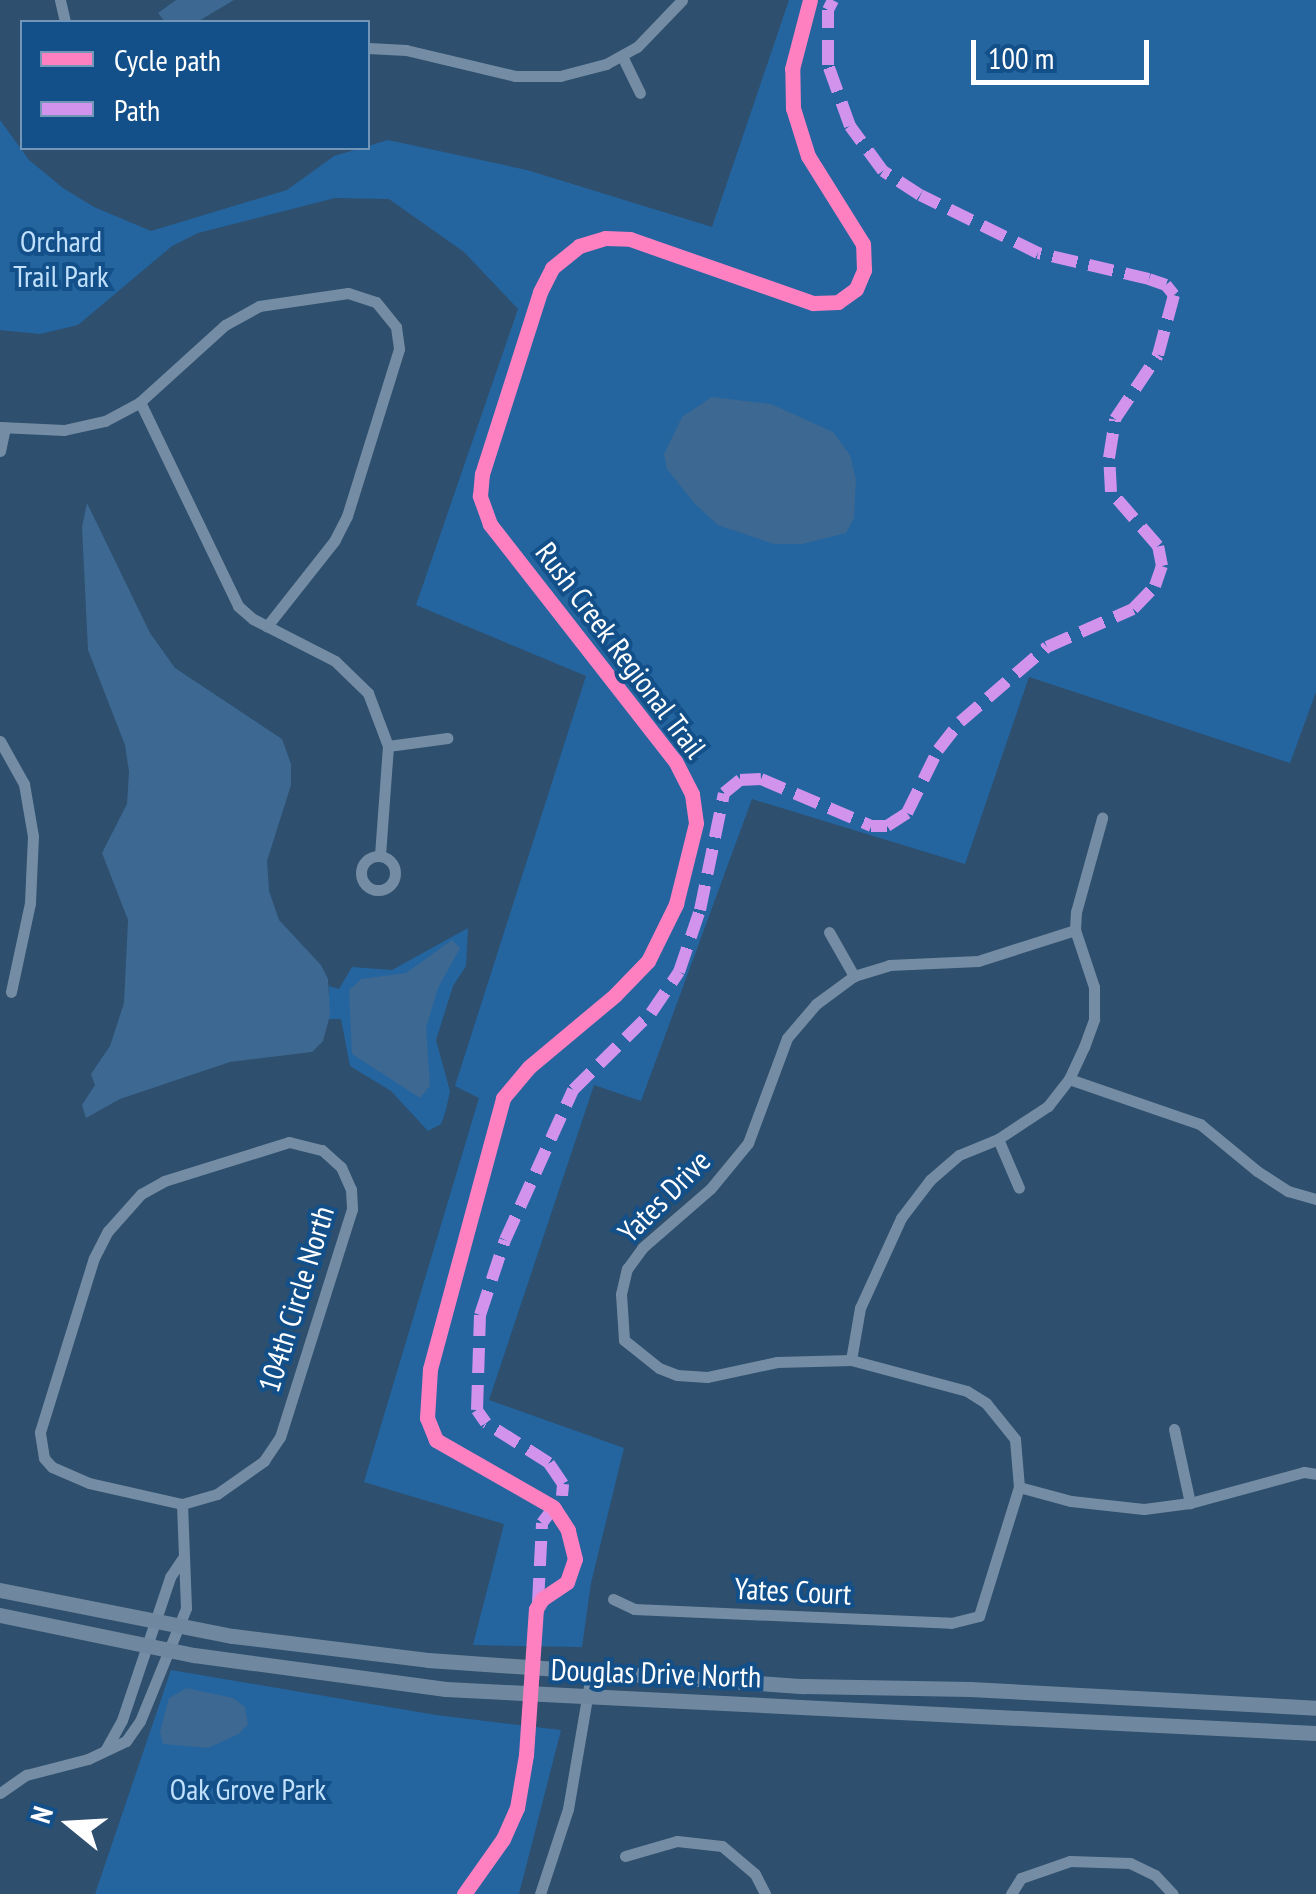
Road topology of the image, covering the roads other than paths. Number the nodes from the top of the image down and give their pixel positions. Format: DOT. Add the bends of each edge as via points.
graph roads {
  1 [pos="682,0"];
  2 [pos="370,48"];
  3 [pos="622,56"];
  4 [pos="640,92"];
  5 [pos="140,402"];
  6 [pos="2,428"];
  7 [pos="0,451"];
  8 [pos="266,626"];
  9 [pos="447,738"];
  10 [pos="0,742"];
  11 [pos="388,746"];
  12 [pos="1102,818"];
  13 [pos="380,856"];
  14 [pos="1076,930"];
  15 [pos="830,932"];
  16 [pos="854,976"];
  17 [pos="12,992"];
  18 [pos="1068,1079"];
  19 [pos="998,1140"];
  20 [pos="1019,1188"];
  21 [pos="1316,1200"];
  22 [pos="851,1360"];
  23 [pos="1174,1429"];
  24 [pos="1316,1474"];
  25 [pos="1019,1488"];
  26 [pos="1190,1503"];
  27 [pos="182,1504"];
  28 [pos="182,1558"];
  29 [pos="0,1590"];
  30 [pos="613,1599"];
  31 [pos="0,1616"];
  32 [pos="972,1620"];
  33 [pos="154,1622"];
  34 [pos="179,1626"];
  35 [pos="146,1646"];
  36 [pos="168,1650"];
  37 [pos="591,1674"];
  38 [pos="588,1697"];
  39 [pos="1316,1708"];
  40 [pos="1316,1733"];
  41 [pos="105,1752"];
  42 [pos="0,1793"];
  43 [pos="625,1856"];
  44 [pos="540,1894"];
  45 [pos="765,1894"];
  46 [pos="1011,1894"];
  47 [pos="1173,1894"];
  1 -- 3 [label="street"];
  2 -- 3 [label="street" via="530,78 572,74"];
  3 -- 4 [label="street"];
  5 -- 6 [label="street" via="85,426"];
  5 -- 8 [label="street" via="232,596"];
  5 -- 8 [label="street" via="225,325 270,302 358,293 391,317 399,338 397,361 347,516"];
  6 -- 7 [label="street"];
  8 -- 11 [label="street" via="348,670 375,707"];
  9 -- 11 [label="street"];
  10 -- 17 [label="street" via="24,784 33,846 30,903"];
  11 -- 13 [label="street"];
  12 -- 14 [label="street" via="1079,893"];
  14 -- 16 [label="street, Yates Drive" via="978,961 889,965"];
  14 -- 18 [label="street" via="1094,986 1094,1018"];
  15 -- 16 [label="street"];
  16 -- 22 [label="street, Yates Drive" via="816,1004 787,1038 760,1117 728,1170 634,1258 621,1294 620,1322 624,1340 659,1368 693,1377 777,1362"];
  18 -- 19 [label="street" via="1048,1106"];
  18 -- 21 [label="street" via="1200,1124 1257,1171"];
  19 -- 20 [label="street"];
  19 -- 22 [label="street" via="959,1155 901,1218 860,1308"];
  22 -- 25 [label="street, Yates Drive" via="968,1391 986,1403 1015,1440"];
  23 -- 26 [label="street"];
  24 -- 26 [label="street"];
  25 -- 26 [label="street" via="1144,1509"];
  25 -- 32 [label="street, Yates Drive" via="986,1602"];
  27 -- 27 [label="street, 104th Circle North" via="240,1480 264,1462 280,1437 352,1209 352,1188 341,1166 313,1147 266,1146 164,1181 124,1211 94,1258 43,1420 44,1458 89,1483"];
  27 -- 28 [label="street"];
  28 -- 33 [label="street"];
  28 -- 34 [label="street" via="186,1608"];
  29 -- 33 [label="main road, Douglas Drive North"];
  30 -- 32 [label="street, Yates Court" via="634,1609"];
  31 -- 35 [label="main road, Douglas Drive North"];
  33 -- 34 [label="main road, Douglas Drive North"];
  33 -- 35 [label="street"];
  34 -- 36 [label="street"];
  34 -- 37 [label="main road, Douglas Drive North"];
  35 -- 36 [label="main road, Douglas Drive North"];
  35 -- 41 [label="street"];
  36 -- 38 [label="main road, Douglas Drive North" via="400,1685"];
  36 -- 41 [label="street" via="140,1721 126,1741"];
  37 -- 38 [label="street"];
  37 -- 39 [label="main road, Douglas Drive North"];
  38 -- 40 [label="main road, Douglas Drive North"];
  38 -- 44 [label="street" via="568,1809"];
  41 -- 42 [label="street" via="26,1775"];
  43 -- 45 [label="street" via="676,1841 722,1846 755,1874"];
  46 -- 47 [label="street" via="1022,1878 1070,1860 1130,1864 1155,1875"];
}
